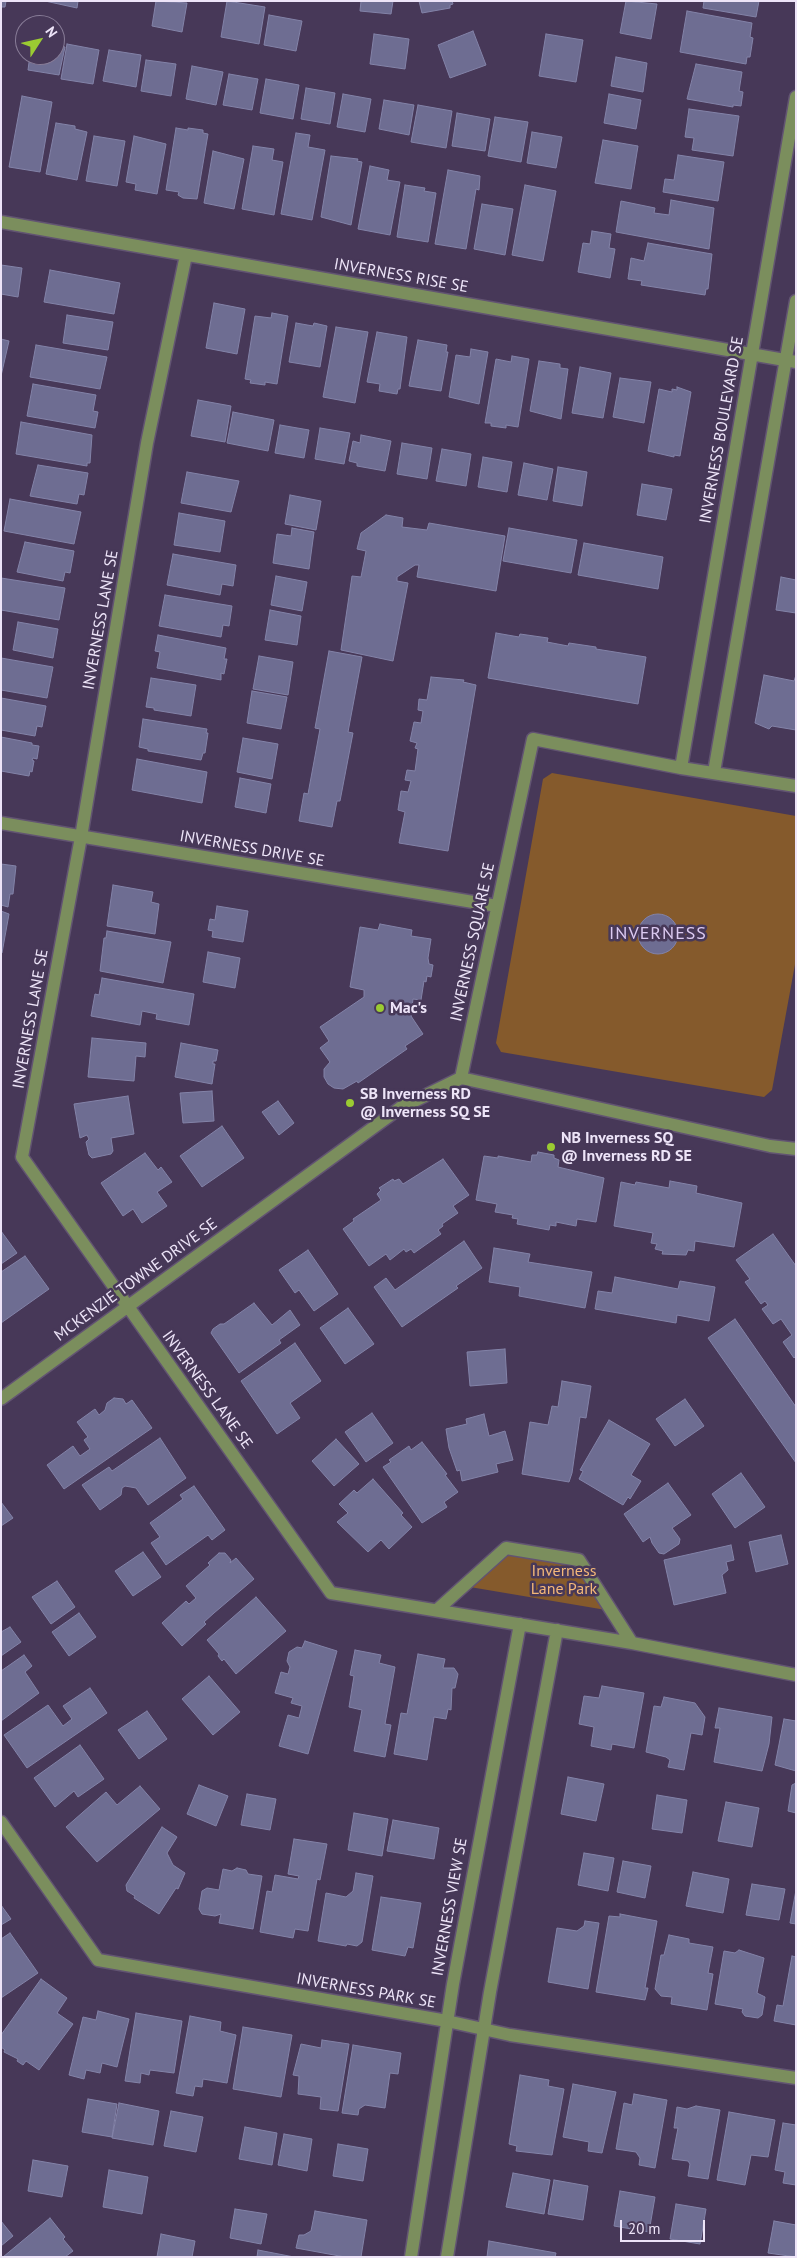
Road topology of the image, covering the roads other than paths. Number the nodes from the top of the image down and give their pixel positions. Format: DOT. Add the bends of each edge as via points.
graph roads {
  1 [pos="796,98"];
  2 [pos="1,222"];
  3 [pos="186,254"];
  4 [pos="796,301"];
  5 [pos="752,354"];
  6 [pos="791,361"];
  7 [pos="681,768"];
  8 [pos="714,772"];
  9 [pos="796,786"];
  10 [pos="1,823"];
  11 [pos="81,836"];
  12 [pos="497,906"];
  13 [pos="460,1078"];
  14 [pos="796,1149"];
  15 [pos="127,1307"];
  16 [pos="1,1399"];
  17 [pos="438,1610"];
  18 [pos="520,1624"];
  19 [pos="557,1630"];
  20 [pos="632,1643"];
  21 [pos="796,1675"];
  22 [pos="1,1822"];
  23 [pos="447,2021"];
  24 [pos="484,2030"];
  25 [pos="796,2078"];
  26 [pos="412,2257"];
  27 [pos="447,2257"];
  1 -- 5 [label="street, INVERNESS BOULEVARD SE"];
  2 -- 3 [label="street, INVERNESS RISE SE"];
  3 -- 5 [label="street, INVERNESS RISE SE"];
  3 -- 11 [label="street, INVERNESS LANE SE" via="147,443"];
  4 -- 6 [label="street"];
  5 -- 6 [label="street, INVERNESS RISE SE"];
  5 -- 7 [label="street, INVERNESS BOULEVARD SE"];
  6 -- 8 [label="street"];
  7 -- 8 [label="street, INVERNESS SQUARE SE"];
  7 -- 12 [label="street, INVERNESS SQUARE SE" via="533,739"];
  8 -- 9 [label="street, INVERNESS SQUARE SE"];
  10 -- 11 [label="street, INVERNESS DRIVE SE"];
  11 -- 12 [label="street, INVERNESS DRIVE SE"];
  11 -- 15 [label="street, INVERNESS LANE SE" via="22,1157"];
  12 -- 13 [label="street, INVERNESS SQUARE SE"];
  13 -- 14 [label="street"];
  13 -- 15 [label="street, MCKENZIE TOWNE DRIVE SE" via="400,1108"];
  15 -- 16 [label="street, MCKENZIE TOWNE DRIVE SE"];
  15 -- 17 [label="street, INVERNESS LANE SE" via="331,1593"];
  17 -- 18 [label="street, INVERNESS LANE SE"];
  17 -- 20 [label="street" via="506,1548 579,1560"];
  18 -- 19 [label="street, INVERNESS LANE SE"];
  18 -- 23 [label="street, INVERNESS VIEW SE"];
  19 -- 20 [label="street, INVERNESS LANE SE"];
  19 -- 24 [label="street"];
  20 -- 21 [label="street, INVERNESS LANE SE"];
  22 -- 23 [label="street, INVERNESS PARK SE" via="98,1960"];
  23 -- 24 [label="street, INVERNESS PARK SE"];
  23 -- 26 [label="street, INVERNESS VIEW SE"];
  24 -- 25 [label="street, INVERNESS PARK SE"];
  24 -- 27 [label="street"];
}
